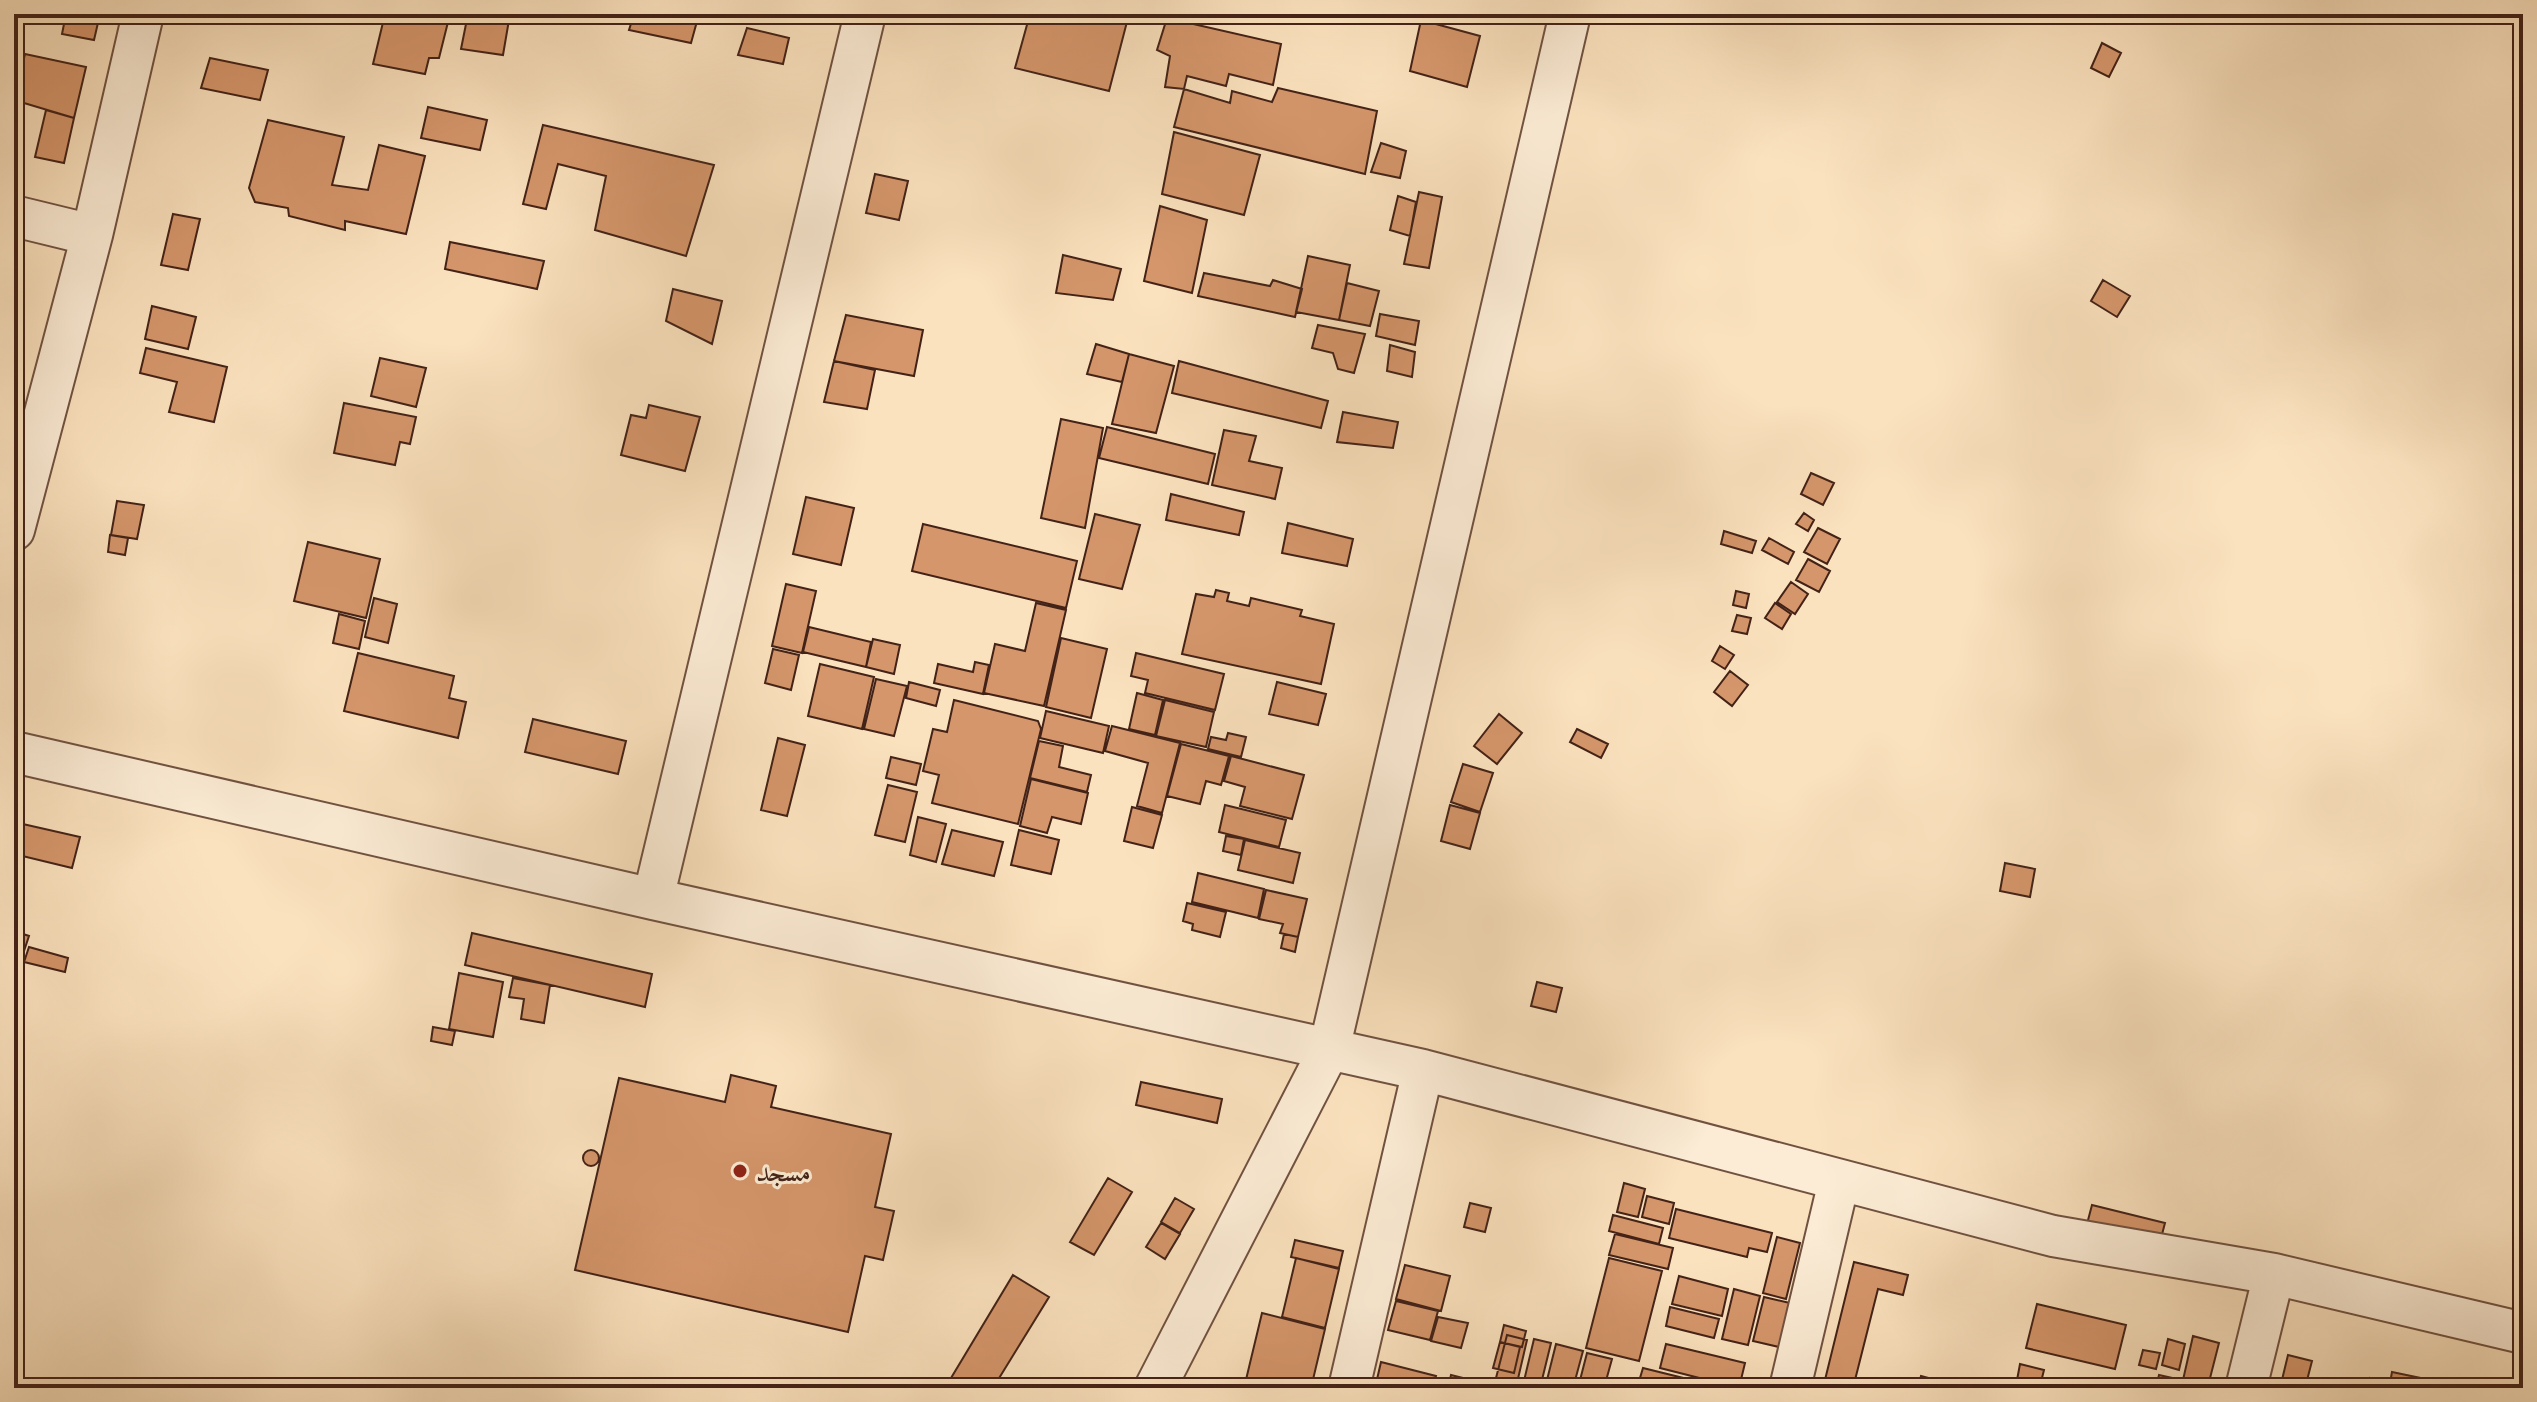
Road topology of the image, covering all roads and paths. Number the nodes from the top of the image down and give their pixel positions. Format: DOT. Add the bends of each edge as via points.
graph roads {
  1 [pos="143,14"];
  2 [pos="865,14"];
  3 [pos="1570,14"];
  4 [pos="14,216"];
  5 [pos="92,235"];
  6 [pos="14,530"];
  7 [pos="14,752"];
  8 [pos="653,899"];
  9 [pos="1329,1050"];
  10 [pos="1423,1070"];
  11 [pos="1839,1181"];
  12 [pos="2274,1274"];
  13 [pos="2523,1333"];
  14 [pos="1155,1388"];
  15 [pos="1349,1388"];
  16 [pos="1790,1388"];
  17 [pos="2246,1388"];
  1 -- 5 [label="street"];
  2 -- 8 [label="street"];
  3 -- 9 [label="street"];
  4 -- 5 [label="street"];
  5 -- 6 [label="street"];
  7 -- 8 [label="street"];
  8 -- 9 [label="street"];
  9 -- 10 [label="street"];
  9 -- 14 [label="street"];
  10 -- 11 [label="street"];
  10 -- 15 [label="street"];
  11 -- 12 [label="street" via="2053,1236"];
  11 -- 16 [label="street"];
  12 -- 13 [label="street"];
  12 -- 17 [label="street"];
}
